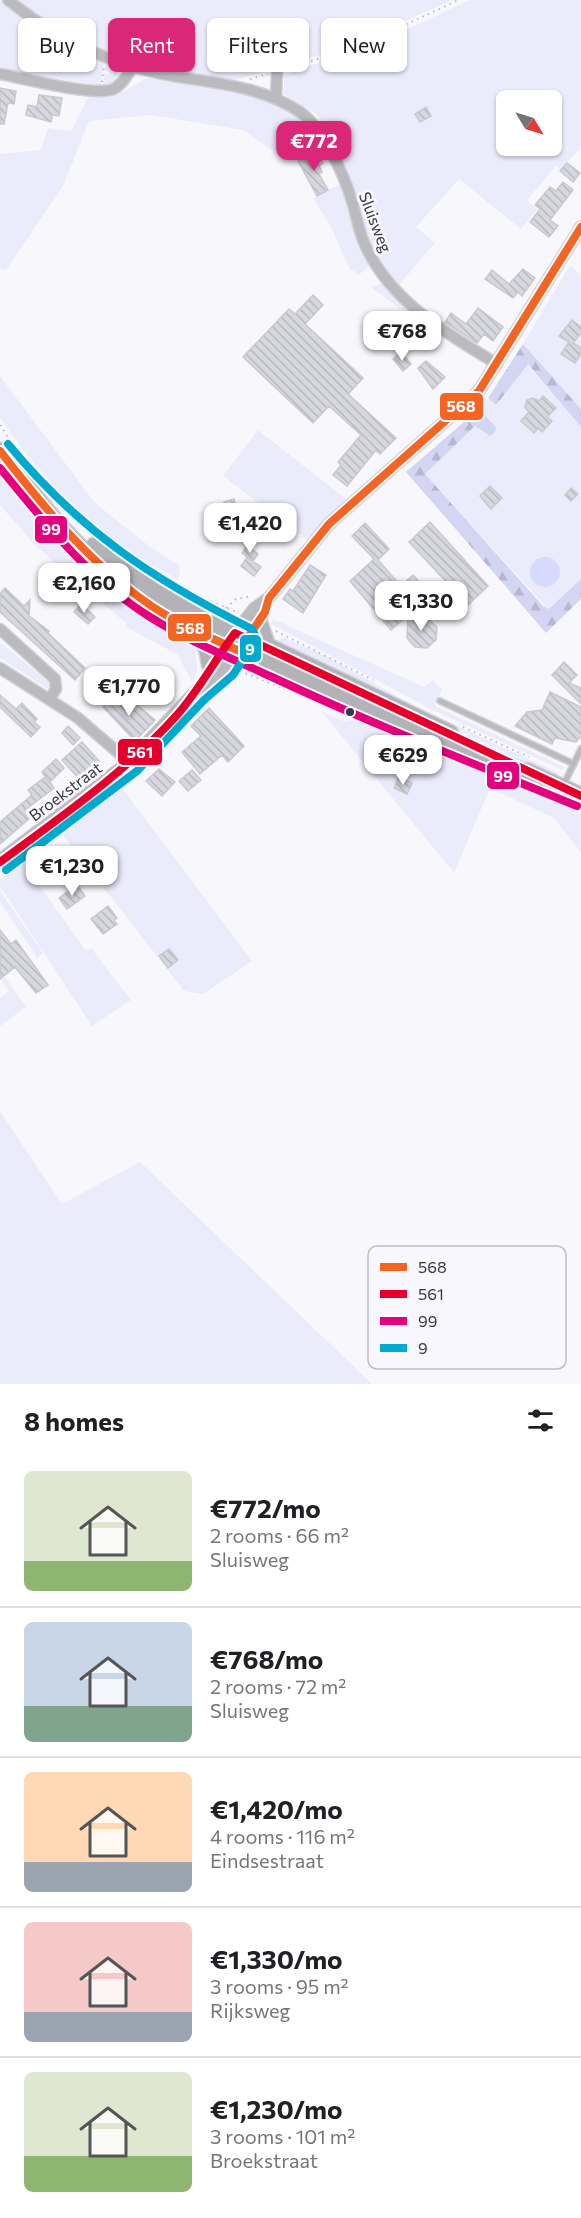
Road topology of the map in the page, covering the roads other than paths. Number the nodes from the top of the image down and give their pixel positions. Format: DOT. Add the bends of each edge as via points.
graph roads {
  1 [pos="8,0"];
  2 [pos="108,59"];
  3 [pos="129,72"];
  4 [pos="160,72"];
  5 [pos="277,72"];
  6 [pos="0,74"];
  7 [pos="276,99"];
  8 [pos="581,227"];
  9 [pos="497,364"];
  10 [pos="8,449"];
  11 [pos="45,506"];
  12 [pos="271,595"];
  13 [pos="258,622"];
  14 [pos="0,629"];
  15 [pos="197,631"];
  16 [pos="237,642"];
  17 [pos="268,648"];
  18 [pos="210,665"];
  19 [pos="0,668"];
  20 [pos="197,692"];
  21 [pos="50,698"];
  22 [pos="440,701"];
  23 [pos="581,749"];
  24 [pos="130,763"];
  25 [pos="574,764"];
  26 [pos="536,776"];
  27 [pos="563,788"];
  28 [pos="581,796"];
  29 [pos="0,862"];
  1 -- 2 [label="street, Sluisweg" via="51,32"];
  3 -- 6 [label="street" via="110,90"];
  4 -- 7 [label="street, Sluisweg" via="230,85"];
  5 -- 7 [label="street"];
  7 -- 9 [label="street, Sluisweg" via="301,113 321,136 352,200 366,248 389,284 459,343"];
  8 -- 9 [label="street"];
  9 -- 12 [label="street" via="461,409 329,524"];
  10 -- 11 [label="main road"];
  11 -- 15 [label="main road" via="92,558 155,608"];
  11 -- 16 [label="main road" via="140,581"];
  12 -- 13 [label="street"];
  12 -- 16 [label="street" via="254,609"];
  13 -- 16 [label="street"];
  13 -- 17 [label="main road"];
  14 -- 21 [label="street" via="55,679 56,689"];
  15 -- 16 [label="main road"];
  15 -- 18 [label="main road"];
  16 -- 17 [label="main road"];
  16 -- 18 [label="main road, Broekstraat"];
  16 -- 20 [label="main road, Broekstraat" via="223,671"];
  16 -- 26 [label="main road" via="425,734"];
  17 -- 26 [label="main road"];
  18 -- 20 [label="main road, Broekstraat"];
  19 -- 21 [label="street"];
  20 -- 24 [label="main road, Broekstraat"];
  21 -- 24 [label="street"];
  22 -- 25 [label="lane"];
  23 -- 25 [label="lane"];
  24 -- 29 [label="main road, Broekstraat"];
  25 -- 27 [label="lane"];
  26 -- 27 [label="main road"];
  27 -- 28 [label="main road"];
}
